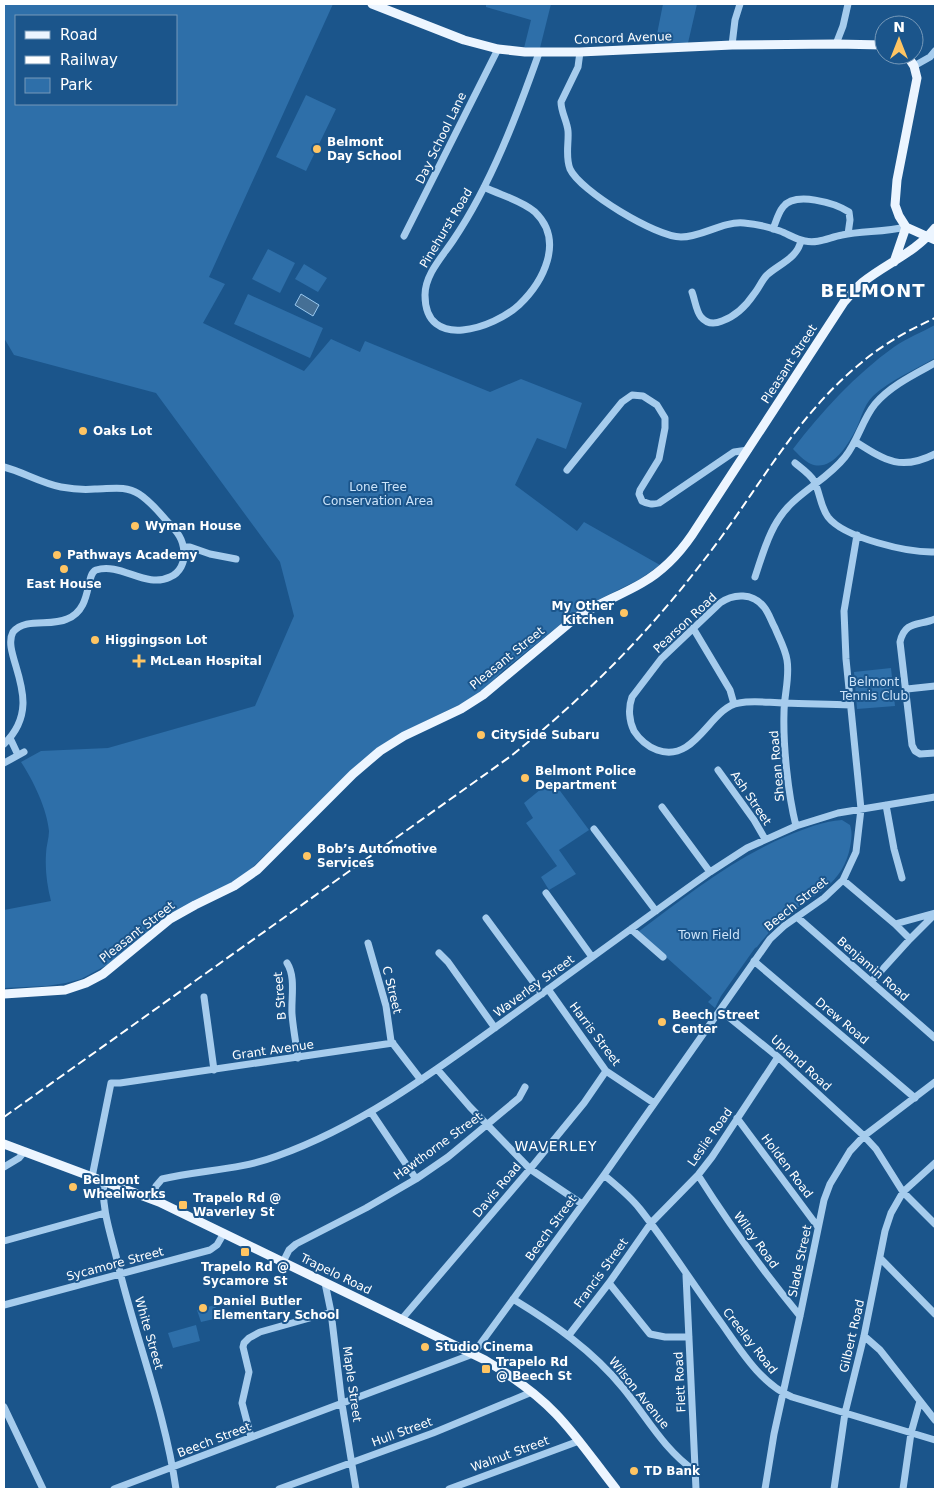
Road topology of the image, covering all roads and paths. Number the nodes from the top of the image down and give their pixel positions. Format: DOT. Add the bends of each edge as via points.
graph roads {
  1 [pos="372,4"];
  2 [pos="740,4"];
  3 [pos="848,4"];
  4 [pos="836,44"];
  5 [pos="732,45"];
  6 [pos="874,45"];
  7 [pos="498,49"];
  8 [pos="935,51"];
  9 [pos="580,52"];
  10 [pos="539,53"];
  11 [pos="914,66"];
  12 [pos="484,187"];
  13 [pos="906,227"];
  14 [pos="935,228"];
  15 [pos="773,229"];
  16 [pos="848,234"];
  17 [pos="404,236"];
  18 [pos="932,239"];
  19 [pos="801,240"];
  20 [pos="894,262"];
  21 [pos="692,292"];
  22 [pos="935,363"];
  23 [pos="856,442"];
  24 [pos="748,450"];
  25 [pos="935,454"];
  26 [pos="794,463"];
  27 [pos="4,466"];
  28 [pos="567,470"];
  29 [pos="815,484"];
  30 [pos="858,535"];
  31 [pos="184,547"];
  32 [pos="935,552"];
  33 [pos="236,559"];
  34 [pos="755,576"];
  35 [pos="765,608"];
  36 [pos="935,619"];
  37 [pos="693,628"];
  38 [pos="935,686"];
  39 [pos="907,689"];
  40 [pos="785,703"];
  41 [pos="734,704"];
  42 [pos="850,705"];
  43 [pos="10,738"];
  44 [pos="4,744"];
  45 [pos="935,753"];
  46 [pos="4,763"];
  47 [pos="718,770"];
  48 [pos="935,797"];
  49 [pos="886,806"];
  50 [pos="662,807"];
  51 [pos="861,809"];
  52 [pos="796,826"];
  53 [pos="594,829"];
  54 [pos="765,839"];
  55 [pos="710,872"];
  56 [pos="902,878"];
  57 [pos="843,880"];
  58 [pos="546,893"];
  59 [pos="656,911"];
  60 [pos="935,913"];
  61 [pos="797,917"];
  62 [pos="486,918"];
  63 [pos="895,924"];
  64 [pos="632,929"];
  65 [pos="910,939"];
  66 [pos="368,943"];
  67 [pos="439,953"];
  68 [pos="592,957"];
  69 [pos="663,957"];
  70 [pos="754,961"];
  71 [pos="287,963"];
  72 [pos="871,982"];
  73 [pos="545,992"];
  74 [pos="4,994"];
  75 [pos="204,997"];
  76 [pos="720,1010"];
  77 [pos="495,1028"];
  78 [pos="935,1038"];
  79 [pos="393,1043"];
  80 [pos="778,1057"];
  81 [pos="298,1058"];
  82 [pos="437,1069"];
  83 [pos="214,1070"];
  84 [pos="606,1071"];
  85 [pos="421,1080"];
  86 [pos="935,1082"];
  87 [pos="525,1087"];
  88 [pos="915,1098"];
  89 [pos="654,1103"];
  90 [pos="371,1112"];
  91 [pos="737,1118"];
  92 [pos="488,1125"];
  93 [pos="864,1136"];
  94 [pos="4,1144"];
  95 [pos="24,1152"];
  96 [pos="935,1164"];
  97 [pos="4,1167"];
  98 [pos="530,1169"];
  99 [pos="604,1175"];
  100 [pos="698,1175"];
  101 [pos="92,1177"];
  102 [pos="416,1179"];
  103 [pos="104,1182"];
  104 [pos="903,1192"];
  105 [pos="152,1199"];
  106 [pos="582,1204"];
  107 [pos="106,1213"];
  108 [pos="650,1223"];
  109 [pos="935,1224"];
  110 [pos="818,1227"];
  111 [pos="224,1233"];
  112 [pos="4,1241"];
  113 [pos="880,1258"];
  114 [pos="283,1262"];
  115 [pos="120,1274"];
  116 [pos="686,1274"];
  117 [pos="325,1283"];
  118 [pos="609,1283"];
  119 [pos="513,1299"];
  120 [pos="4,1306"];
  121 [pos="331,1312"];
  122 [pos="935,1314"];
  123 [pos="800,1316"];
  124 [pos="401,1320"];
  125 [pos="569,1335"];
  126 [pos="689,1336"];
  127 [pos="864,1336"];
  128 [pos="473,1354"];
  129 [pos="532,1392"];
  130 [pos="783,1393"];
  131 [pos="920,1401"];
  132 [pos="342,1404"];
  133 [pos="4,1407"];
  134 [pos="845,1413"];
  135 [pos="935,1420"];
  136 [pos="911,1433"];
  137 [pos="251,1437"];
  138 [pos="935,1440"];
  139 [pos="579,1442"];
  140 [pos="351,1462"];
  141 [pos="173,1468"];
  142 [pos="695,1471"];
  143 [pos="43,1489"];
  144 [pos="114,1489"];
  145 [pos="176,1489"];
  146 [pos="279,1489"];
  147 [pos="356,1489"];
  148 [pos="448,1489"];
  149 [pos="616,1489"];
  150 [pos="696,1489"];
  151 [pos="765,1489"];
  152 [pos="834,1489"];
  153 [pos="903,1489"];
  1 -- 7 [label="main road, Concord Avenue" via="464,40"];
  2 -- 5 [label="street"];
  3 -- 4 [label="street"];
  4 -- 5 [label="main road, Concord Avenue"];
  4 -- 6 [label="main road, Concord Avenue"];
  5 -- 9 [label="main road, Concord Avenue"];
  7 -- 10 [label="main road, Concord Avenue"];
  7 -- 17 [label="street, Day School Lane"];
  8 -- 11 [label="street"];
  9 -- 10 [label="main road, Concord Avenue"];
  9 -- 15 [label="street" via="578,67 561,102 568,130 569,166 573,174 626,215 667,234 693,236 742,223"];
  10 -- 12 [label="street, Pinehurst Road"];
  11 -- 13 [label="main road" via="916,84 894,198 897,213"];
  12 -- 12 [label="street, Pinehurst Road" via="427,283 425,293 430,316 448,330 475,328 516,308 540,280 550,255 546,228 534,211"];
  13 -- 16 [label="street"];
  13 -- 18 [label="main road"];
  13 -- 20 [label="main road"];
  14 -- 18 [label="main road, Pleasant Street"];
  15 -- 16 [label="street" via="786,204 814,200 849,212"];
  15 -- 19 [label="street"];
  16 -- 19 [label="street" via="816,242"];
  18 -- 20 [label="main road, Pleasant Street"];
  19 -- 21 [label="street" via="790,259 767,275 737,314 725,320 715,324 702,318"];
  20 -- 24 [label="main road, Pleasant Street" via="862,283 844,302"];
  22 -- 23 [label="street" via="875,404"];
  23 -- 25 [label="street" via="877,456 896,463 916,462"];
  23 -- 29 [label="street" via="834,470"];
  24 -- 28 [label="street" via="734,452 658,503 646,503 639,494 660,459 665,418 657,405 643,396 632,396 622,402"];
  24 -- 74 [label="main road, Pleasant Street" via="692,535 664,568 574,619 483,695 380,751 246,879 170,919 92,980 65,990"];
  26 -- 29 [label="street"];
  27 -- 31 [label="street" via="48,484 81,489 125,488 143,496 176,530"];
  29 -- 30 [label="street" via="828,516 839,526"];
  29 -- 34 [label="street" via="792,502 776,523"];
  30 -- 32 [label="street" via="914,552"];
  30 -- 42 [label="street, Beech Street" via="844,606"];
  31 -- 33 [label="street"];
  31 -- 43 [label="street" via="181,567 170,577 154,580 116,570 95,570 90,576 85,601 73,616 60,622 24,625 12,632 8,651 19,684 21,705 17,727"];
  35 -- 37 [label="street, Pearson Road" via="748,597 732,597 720,603"];
  35 -- 40 [label="street, Shean Road" via="786,658"];
  36 -- 39 [label="street" via="913,624 902,634 900,642"];
  37 -- 41 [label="street" via="730,690"];
  37 -- 41 [label="street, Pearson Road" via="661,658 632,697 632,727 654,749 676,751 688,746"];
  38 -- 39 [label="street"];
  39 -- 45 [label="street" via="912,745 920,754"];
  40 -- 41 [label="street"];
  40 -- 42 [label="street"];
  40 -- 52 [label="street, Shean Road" via="787,765"];
  42 -- 51 [label="street, Beech Street"];
  43 -- 44 [label="street"];
  43 -- 46 [label="street" via="21,753"];
  47 -- 54 [label="street, Ash Street"];
  48 -- 49 [label="street, Waverley Street"];
  49 -- 51 [label="street, Waverley Street"];
  49 -- 56 [label="street"];
  50 -- 55 [label="street"];
  51 -- 52 [label="street, Waverley Street"];
  51 -- 57 [label="street, Beech Street" via="856,852"];
  52 -- 54 [label="street, Waverley Street"];
  53 -- 59 [label="street"];
  54 -- 55 [label="street, Waverley Street"];
  55 -- 59 [label="street, Waverley Street"];
  57 -- 61 [label="street, Beech Street"];
  57 -- 63 [label="street"];
  58 -- 68 [label="street"];
  59 -- 64 [label="street, Waverley Street"];
  60 -- 63 [label="street"];
  60 -- 65 [label="street"];
  61 -- 70 [label="street, Beech Street" via="770,939"];
  61 -- 72 [label="street, Benjamin Road"];
  62 -- 73 [label="street, Harris Street"];
  63 -- 65 [label="street"];
  64 -- 68 [label="street, Waverley Street"];
  64 -- 69 [label="street"];
  65 -- 72 [label="street"];
  66 -- 79 [label="street, C Street"];
  67 -- 77 [label="street"];
  68 -- 73 [label="street, Waverley Street"];
  70 -- 76 [label="street, Beech Street"];
  70 -- 88 [label="street, Drew Road"];
  71 -- 81 [label="street, B Street" via="292,978 292,1014"];
  72 -- 78 [label="street, Benjamin Road"];
  73 -- 77 [label="street, Waverley Street"];
  73 -- 84 [label="street, Harris Street"];
  75 -- 83 [label="street"];
  76 -- 80 [label="street, Upland Road"];
  76 -- 89 [label="street, Beech Street"];
  77 -- 82 [label="street, Waverley Street"];
  79 -- 81 [label="street, Grant Avenue"];
  79 -- 85 [label="street"];
  80 -- 91 [label="street, Leslie Road"];
  80 -- 93 [label="street, Upland Road"];
  81 -- 83 [label="street, Grant Avenue"];
  82 -- 85 [label="street, Waverley Street"];
  82 -- 92 [label="street"];
  83 -- 101 [label="street, Grant Avenue" via="111,1083"];
  84 -- 89 [label="street, Harris Street"];
  84 -- 98 [label="street, Davis Road"];
  85 -- 90 [label="street, Waverley Street"];
  86 -- 88 [label="street, Slade Street"];
  87 -- 92 [label="street, Hawthorne Street" via="519,1098"];
  88 -- 93 [label="street, Slade Street"];
  89 -- 99 [label="street, Beech Street"];
  90 -- 102 [label="street"];
  90 -- 105 [label="street, Waverley Street" via="275,1157 236,1168 162,1179"];
  91 -- 100 [label="street, Leslie Road"];
  91 -- 110 [label="street, Holden Road"];
  92 -- 98 [label="street"];
  92 -- 102 [label="street, Hawthorne Street"];
  93 -- 104 [label="street, Upland Road"];
  93 -- 110 [label="street, Slade Street" via="850,1151 830,1184"];
  94 -- 95 [label="main road, Trapelo Road"];
  95 -- 97 [label="street"];
  95 -- 101 [label="main road, Trapelo Road"];
  96 -- 104 [label="street, Gilbert Road"];
  98 -- 106 [label="street"];
  98 -- 124 [label="street, Davis Road"];
  99 -- 106 [label="street, Beech Street"];
  99 -- 108 [label="street, Creeley Road" via="628,1195"];
  100 -- 108 [label="street, Leslie Road"];
  100 -- 123 [label="street, Wiley Road" via="770,1279"];
  101 -- 103 [label="main road, Trapelo Road"];
  102 -- 114 [label="street, Hawthorne Street" via="296,1244"];
  103 -- 105 [label="main road, Trapelo Road"];
  103 -- 107 [label="street, White Street" via="102,1199"];
  104 -- 109 [label="street, Upland Road"];
  104 -- 113 [label="street, Gilbert Road" via="891,1213"];
  105 -- 111 [label="main road, Trapelo Road"];
  106 -- 119 [label="street, Beech Street"];
  107 -- 112 [label="street"];
  107 -- 115 [label="street, White Street"];
  108 -- 116 [label="street, Creeley Road"];
  108 -- 118 [label="street, Francis Street"];
  110 -- 123 [label="street, Slade Street"];
  111 -- 114 [label="main road, Trapelo Road"];
  111 -- 115 [label="street, Sycamore Street" via="213,1249"];
  113 -- 122 [label="street"];
  113 -- 127 [label="street, Gilbert Road"];
  114 -- 117 [label="main road, Trapelo Road"];
  115 -- 120 [label="street, Sycamore Street"];
  115 -- 141 [label="street, White Street"];
  116 -- 126 [label="street, Flett Road"];
  116 -- 130 [label="street, Creeley Road" via="759,1373"];
  117 -- 121 [label="street, Maple Street"];
  117 -- 124 [label="main road, Trapelo Road"];
  118 -- 125 [label="street, Francis Street"];
  118 -- 126 [label="street" via="650,1334"];
  119 -- 125 [label="street, Wilson Avenue"];
  119 -- 128 [label="street, Beech Street"];
  121 -- 132 [label="street, Maple Street"];
  121 -- 137 [label="street" via="260,1332 246,1340 244,1347 249,1372 242,1403"];
  123 -- 130 [label="street, Slade Street"];
  124 -- 128 [label="main road, Trapelo Road"];
  125 -- 142 [label="street, Wilson Avenue" via="623,1387 672,1453"];
  126 -- 142 [label="street, Flett Road"];
  127 -- 131 [label="street" via="880,1350"];
  127 -- 134 [label="street, Gilbert Road"];
  128 -- 129 [label="main road, Trapelo Road"];
  128 -- 132 [label="street, Beech Street"];
  129 -- 139 [label="main road, Trapelo Road"];
  129 -- 140 [label="street, Hull Street" via="433,1433"];
  130 -- 134 [label="street, Creeley Road"];
  130 -- 151 [label="street, Slade Street"];
  131 -- 135 [label="street"];
  131 -- 136 [label="street"];
  132 -- 137 [label="street, Beech Street"];
  132 -- 140 [label="street, Maple Street"];
  133 -- 143 [label="street"];
  134 -- 136 [label="street, Creeley Road"];
  134 -- 152 [label="street, Gilbert Road"];
  136 -- 138 [label="street, Creeley Road"];
  136 -- 153 [label="street"];
  137 -- 141 [label="street, Beech Street"];
  139 -- 148 [label="street, Walnut Street"];
  139 -- 149 [label="main road, Trapelo Road"];
  140 -- 146 [label="street, Hull Street"];
  140 -- 147 [label="street, Maple Street"];
  141 -- 144 [label="street, Beech Street"];
  141 -- 145 [label="street, White Street"];
  142 -- 150 [label="street, Flett Road"];
}
